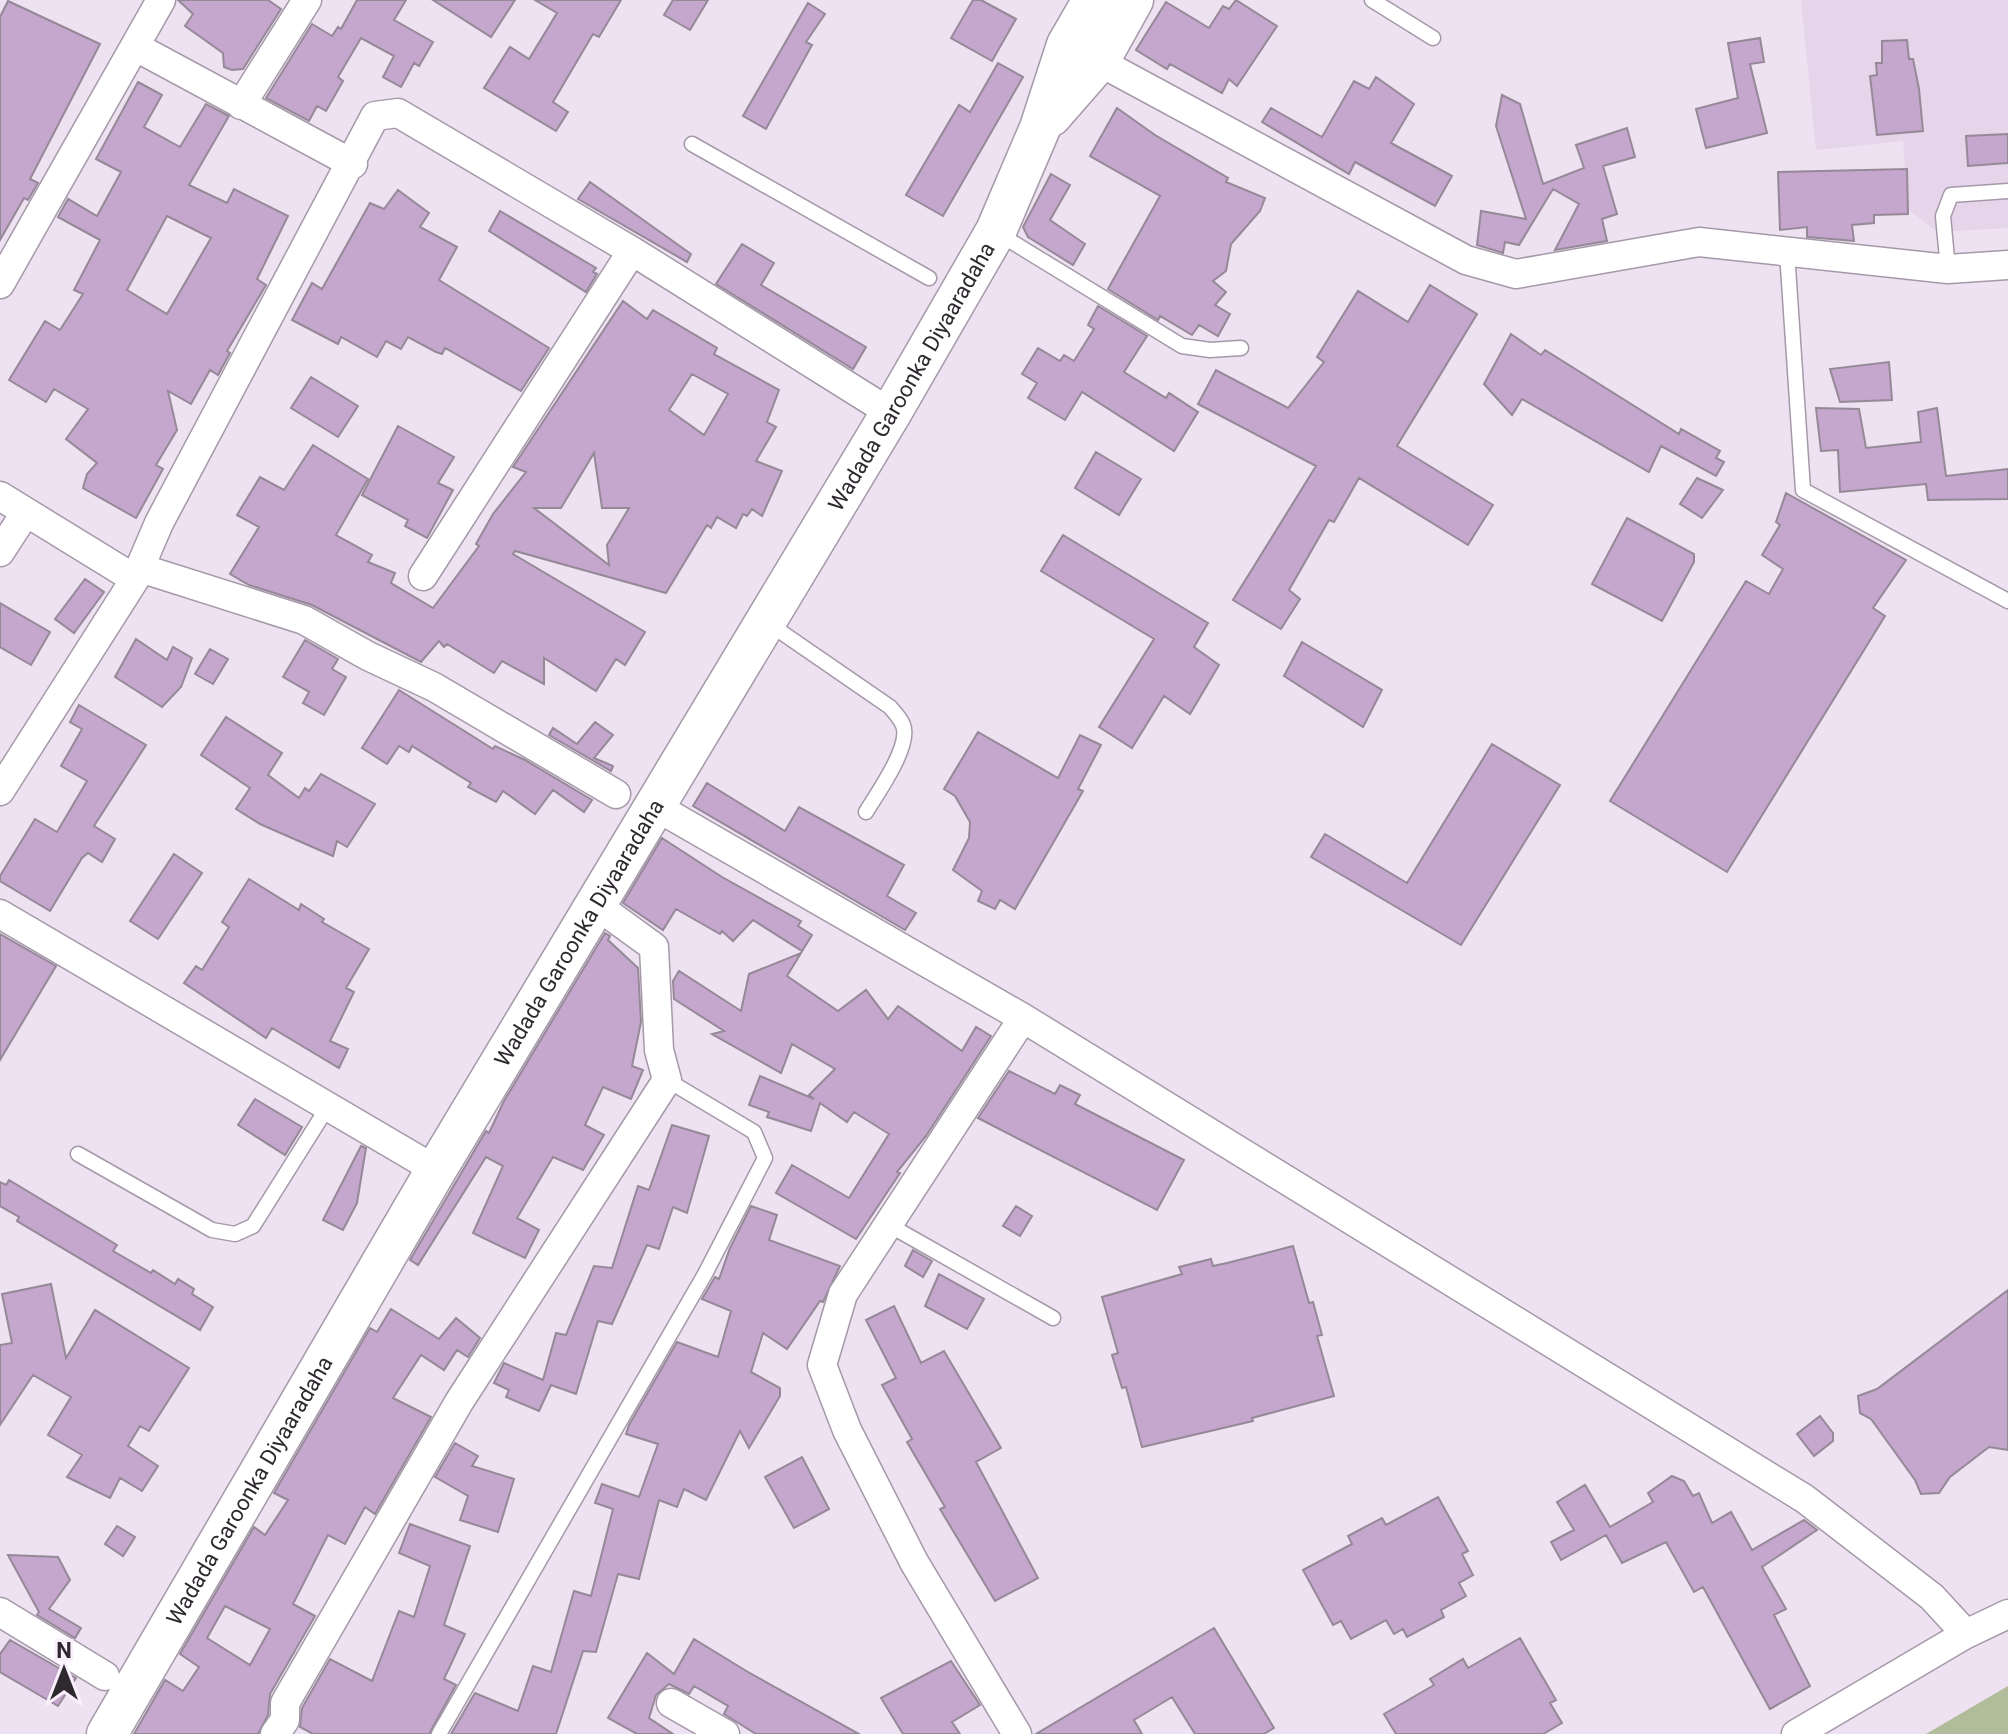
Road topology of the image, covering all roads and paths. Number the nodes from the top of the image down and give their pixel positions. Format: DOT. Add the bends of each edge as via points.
graph roads {
  1 [pos="161,0"];
  2 [pos="307,0"];
  3 [pos="1133,0"];
  4 [pos="1372,0"];
  5 [pos="1085,3"];
  6 [pos="1433,38"];
  7 [pos="136,47"];
  8 [pos="1083,53"];
  9 [pos="241,105"];
  10 [pos="692,144"];
  11 [pos="353,164"];
  12 [pos="2008,191"];
  13 [pos="996,231"];
  14 [pos="632,251"];
  15 [pos="1787,252"];
  16 [pos="2008,265"];
  17 [pos="1948,269"];
  18 [pos="929,278"];
  19 [pos="0,284"];
  20 [pos="1241,348"];
  21 [pos="891,413"];
  22 [pos="0,496"];
  23 [pos="26,512"];
  24 [pos="0,552"];
  25 [pos="138,574"];
  26 [pos="423,576"];
  27 [pos="2008,601"];
  28 [pos="765,620"];
  29 [pos="0,791"];
  30 [pos="634,799"];
  31 [pos="866,812"];
  32 [pos="595,904"];
  33 [pos="0,914"];
  34 [pos="1023,1018"];
  35 [pos="667,1080"];
  36 [pos="329,1105"];
  37 [pos="78,1154"];
  38 [pos="436,1170"];
  39 [pos="889,1225"];
  40 [pos="1053,1318"];
  41 [pos="0,1612"];
  42 [pos="2008,1614"];
  43 [pos="1966,1634"];
  44 [pos="105,1676"];
  45 [pos="671,1703"];
  46 [pos="107,1734"];
  47 [pos="275,1734"];
  48 [pos="439,1734"];
  49 [pos="725,1734"];
  50 [pos="1017,1734"];
  51 [pos="1796,1734"];
  1 -- 7 [label="street"];
  2 -- 9 [label="street"];
  3 -- 8 [label="main road, Wadada Garoonka Diyaaradaha"];
  4 -- 6 [label="lane"];
  5 -- 8 [label="main road, Wadada Garoonka Diyaaradaha"];
  7 -- 9 [label="street"];
  7 -- 19 [label="street"];
  8 -- 13 [label="main road, Wadada Garoonka Diyaaradaha" via="1040,128"];
  8 -- 15 [label="street" via="1466,260 1516,274 1699,242"];
  9 -- 11 [label="street"];
  10 -- 18 [label="lane"];
  11 -- 14 [label="street" via="375,116 398,113"];
  11 -- 25 [label="street" via="159,523"];
  12 -- 17 [label="lane" via="1951,195 1943,216"];
  13 -- 20 [label="lane" via="1182,346"];
  13 -- 21 [label="main road, Wadada Garoonka Diyaaradaha"];
  14 -- 21 [label="street"];
  14 -- 26 [label="street"];
  15 -- 17 [label="street"];
  15 -- 27 [label="lane" via="1803,490"];
  16 -- 17 [label="street"];
  21 -- 28 [label="main road, Wadada Garoonka Diyaaradaha"];
  22 -- 23 [label="street"];
  23 -- 24 [label="street"];
  23 -- 25 [label="street"];
  25 -- 29 [label="street"];
  25 -- 30 [label="street" via="304,620"];
  28 -- 30 [label="main road, Wadada Garoonka Diyaaradaha"];
  28 -- 31 [label="lane" via="890,707 904,725 895,762"];
  30 -- 32 [label="main road, Wadada Garoonka Diyaaradaha"];
  30 -- 34 [label="street"];
  32 -- 35 [label="street" via="654,947 659,1050"];
  32 -- 38 [label="main road, Wadada Garoonka Diyaaradaha"];
  33 -- 36 [label="street"];
  34 -- 39 [label="street"];
  34 -- 43 [label="street" via="1805,1499 1932,1597"];
  35 -- 47 [label="street" via="459,1402 285,1703 285,1720"];
  35 -- 48 [label="lane" via="754,1132 765,1158 705,1274"];
  36 -- 37 [label="lane" via="253,1226 235,1234 212,1230"];
  36 -- 38 [label="street"];
  38 -- 46 [label="main road, Wadada Garoonka Diyaaradaha"];
  39 -- 40 [label="lane"];
  39 -- 50 [label="street" via="843,1294 822,1365 847,1430 914,1562"];
  41 -- 44 [label="street"];
  42 -- 43 [label="street"];
  43 -- 51 [label="street"];
  45 -- 49 [label="street"];
}
